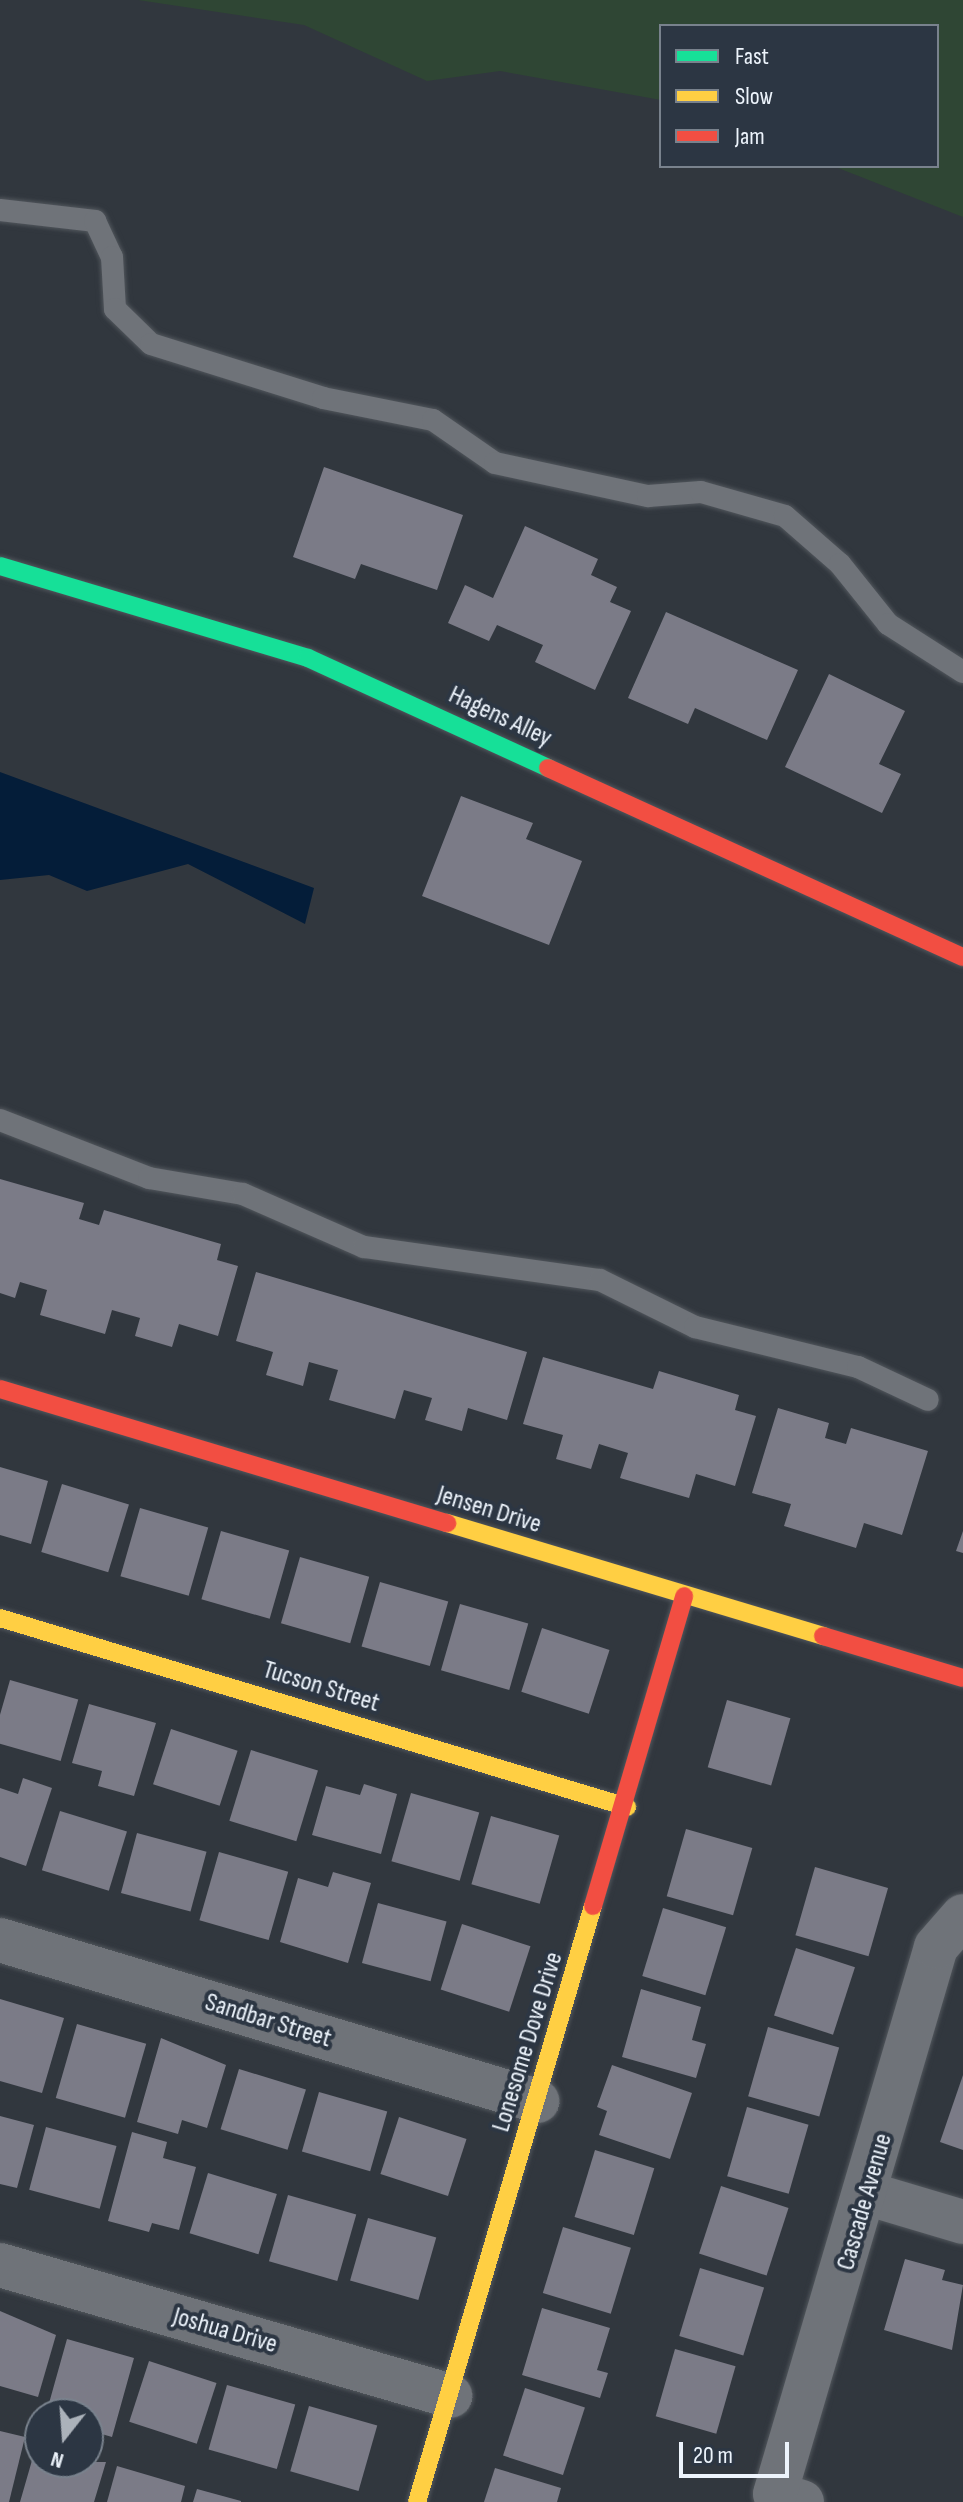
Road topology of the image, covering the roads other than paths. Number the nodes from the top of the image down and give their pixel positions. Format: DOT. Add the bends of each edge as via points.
graph roads {
  1 [pos="0,210"];
  2 [pos="0,566"];
  3 [pos="963,672"];
  4 [pos="963,957"];
  5 [pos="0,1120"];
  6 [pos="0,1389"];
  7 [pos="928,1400"];
  8 [pos="684,1596"];
  9 [pos="0,1618"];
  10 [pos="963,1678"];
  11 [pos="627,1807"];
  12 [pos="963,1916"];
  13 [pos="0,1940"];
  14 [pos="537,2101"];
  15 [pos="869,2194"];
  16 [pos="963,2222"];
  17 [pos="0,2265"];
  18 [pos="450,2396"];
  19 [pos="788,2498"];
  20 [pos="417,2502"];
  1 -- 3 [label="lane" via="95,221 112,257 115,309 151,344 323,398 433,420 495,463 648,496 701,492 785,516 840,564 888,624"];
  2 -- 4 [label="street, Hagens Alley" via="308,658"];
  5 -- 7 [label="lane" via="149,1178 243,1194 364,1247 600,1280 695,1327 858,1367"];
  6 -- 8 [label="street, Jensen Drive"];
  8 -- 10 [label="street, Jensen Drive"];
  8 -- 11 [label="street, Lonesome Dove Drive"];
  9 -- 11 [label="street, Tucson Street"];
  11 -- 14 [label="street, Lonesome Dove Drive"];
  12 -- 15 [label="street, Cascade Avenue" via="936,1947"];
  13 -- 14 [label="street, Sandbar Street"];
  14 -- 18 [label="street, Lonesome Dove Drive"];
  15 -- 16 [label="street"];
  15 -- 19 [label="street, Cascade Avenue"];
  17 -- 18 [label="street, Joshua Drive"];
  18 -- 20 [label="street, Lonesome Dove Drive"];
}
